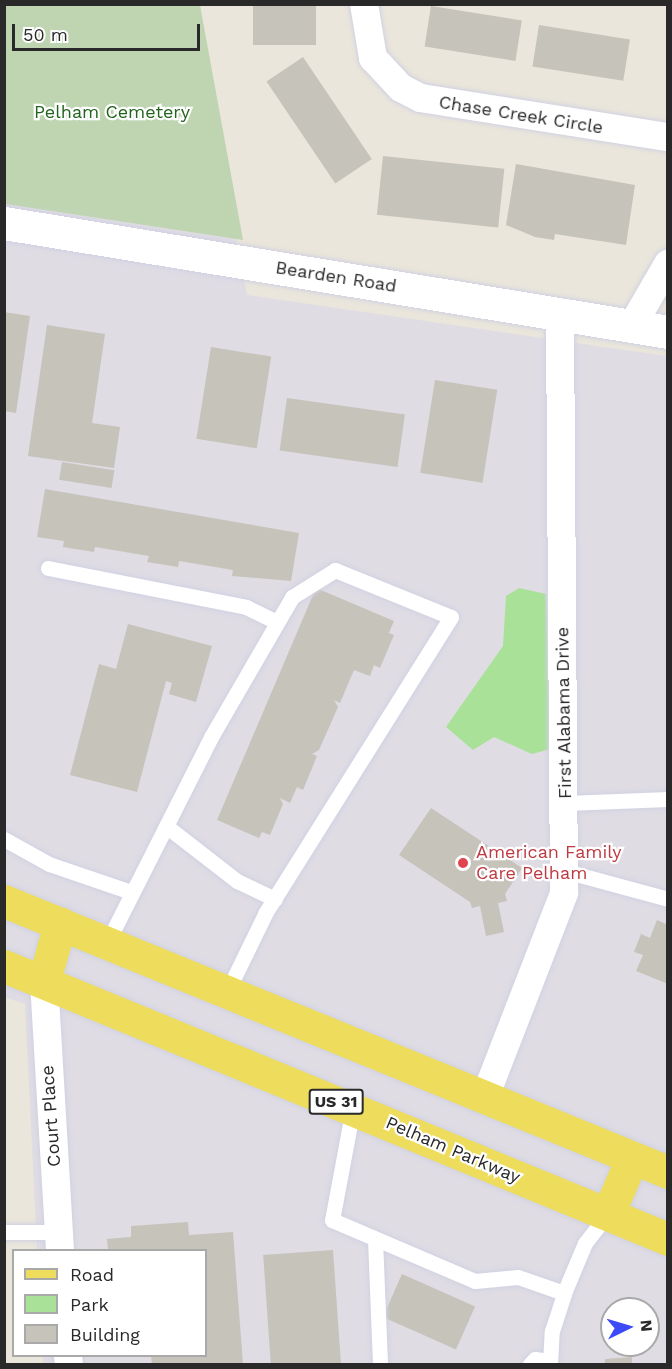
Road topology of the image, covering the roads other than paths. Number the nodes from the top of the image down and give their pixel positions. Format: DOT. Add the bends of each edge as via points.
graph roads {
  1 [pos="364,4"];
  2 [pos="668,137"];
  3 [pos="4,223"];
  4 [pos="668,264"];
  5 [pos="560,314"];
  6 [pos="632,326"];
  7 [pos="668,332"];
  8 [pos="48,568"];
  9 [pos="275,621"];
  10 [pos="668,799"];
  11 [pos="566,803"];
  12 [pos="165,826"];
  13 [pos="4,839"];
  14 [pos="565,871"];
  15 [pos="131,892"];
  16 [pos="275,899"];
  17 [pos="668,899"];
  18 [pos="4,901"];
  19 [pos="60,923"];
  20 [pos="107,943"];
  21 [pos="4,966"];
  22 [pos="44,981"];
  23 [pos="227,992"];
  24 [pos="485,1097"];
  25 [pos="353,1108"];
  26 [pos="632,1158"];
  27 [pos="668,1172"];
  28 [pos="608,1214"];
  29 [pos="4,1232"];
  30 [pos="375,1239"];
  31 [pos="668,1239"];
  32 [pos="60,1241"];
  33 [pos="564,1293"];
  34 [pos="549,1363"];
  35 [pos="380,1365"];
  36 [pos="530,1365"];
  1 -- 2 [label="street, Chase Creek Circle" via="373,58 400,88 421,98"];
  3 -- 5 [label="street, Bearden Road"];
  4 -- 6 [label="street"];
  5 -- 6 [label="street, Bearden Road"];
  5 -- 11 [label="street, First Alabama Drive"];
  6 -- 7 [label="street, Bearden Road"];
  8 -- 9 [label="lane" via="246,607"];
  9 -- 12 [label="lane"];
  9 -- 16 [label="lane" via="292,597 335,570 451,617"];
  10 -- 11 [label="lane"];
  11 -- 14 [label="street, First Alabama Drive"];
  12 -- 15 [label="lane"];
  12 -- 16 [label="lane" via="237,881"];
  13 -- 15 [label="lane" via="48,864"];
  14 -- 17 [label="lane"];
  14 -- 24 [label="street, First Alabama Drive" via="559,915"];
  15 -- 20 [label="lane"];
  16 -- 23 [label="lane"];
  18 -- 19 [label="main road"];
  19 -- 20 [label="main road"];
  19 -- 22 [label="main road"];
  20 -- 23 [label="main road"];
  21 -- 22 [label="main road, Pelham Parkway / US 31"];
  22 -- 25 [label="main road, Pelham Parkway / US 31"];
  22 -- 32 [label="street, Court Place"];
  23 -- 24 [label="main road"];
  24 -- 26 [label="main road"];
  25 -- 28 [label="main road, Pelham Parkway / US 31"];
  25 -- 30 [label="lane" via="332,1220"];
  26 -- 27 [label="main road"];
  26 -- 28 [label="main road"];
  28 -- 31 [label="main road, Pelham Parkway / US 31"];
  28 -- 33 [label="lane" via="585,1243"];
  29 -- 32 [label="lane"];
  30 -- 33 [label="lane" via="475,1281 518,1277"];
  30 -- 35 [label="lane"];
  33 -- 34 [label="lane"];
  34 -- 36 [label="lane" via="536,1359"];
}
